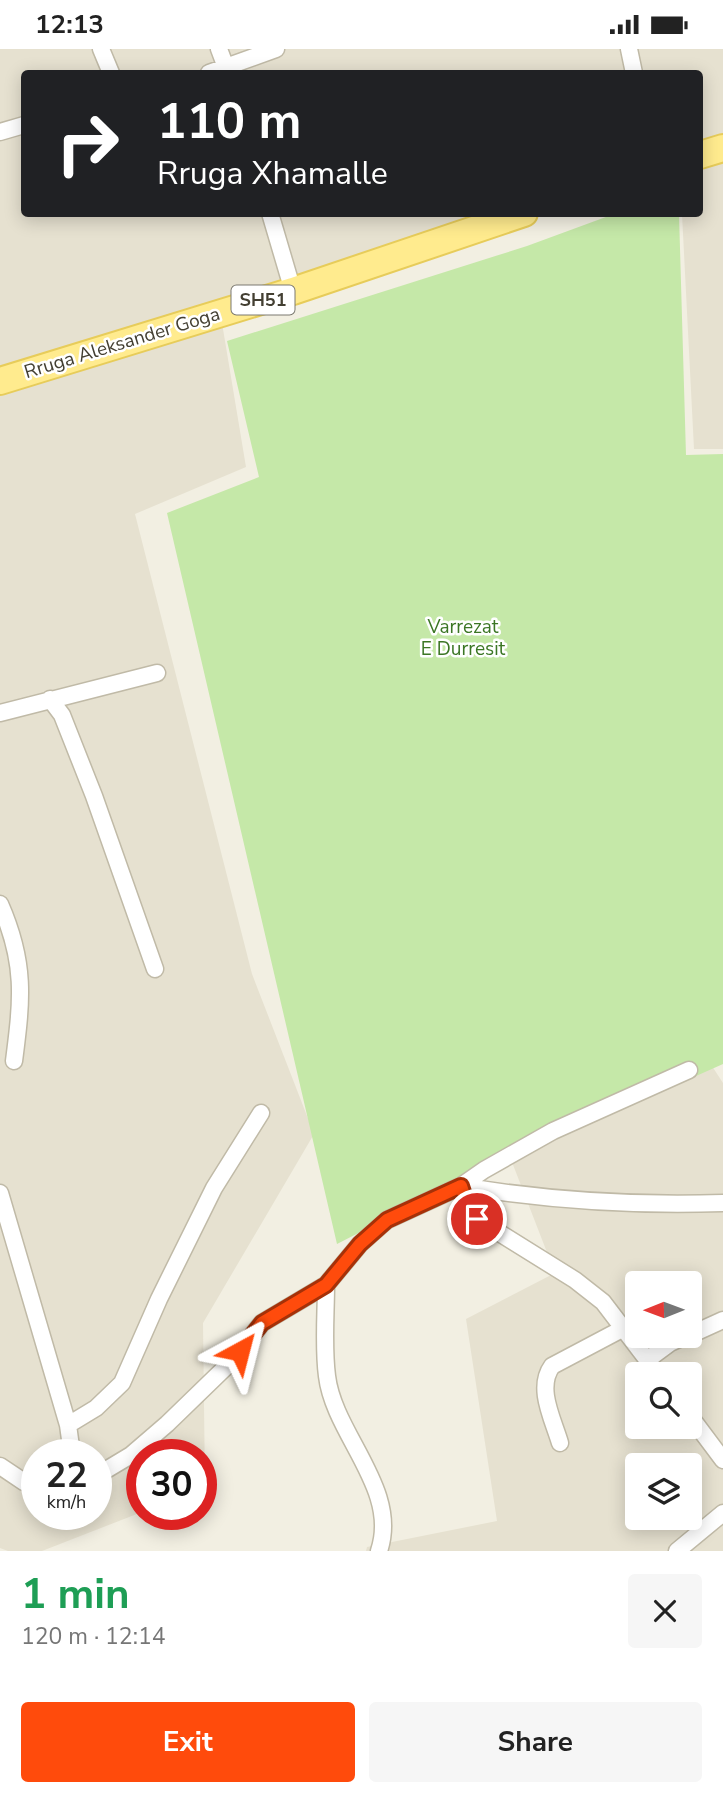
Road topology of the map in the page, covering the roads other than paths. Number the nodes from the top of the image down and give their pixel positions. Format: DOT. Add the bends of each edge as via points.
graph roads {
  1 [pos="101,49"];
  2 [pos="219,49"];
  3 [pos="276,49"];
  4 [pos="629,49"];
  5 [pos="110,70"];
  6 [pos="227,70"];
  7 [pos="229,70"];
  8 [pos="633,70"];
  9 [pos="21,126"];
  10 [pos="0,132"];
  11 [pos="723,148"];
  12 [pos="703,154"];
  13 [pos="271,217"];
  14 [pos="512,217"];
  15 [pos="293,291"];
  16 [pos="0,381"];
  17 [pos="157,673"];
  18 [pos="50,699"];
  19 [pos="0,713"];
  20 [pos="0,904"];
  21 [pos="155,969"];
  22 [pos="14,1061"];
  23 [pos="689,1070"];
  24 [pos="261,1113"];
  25 [pos="461,1186"];
  26 [pos="0,1193"];
  27 [pos="723,1203"];
  28 [pos="326,1285"];
  29 [pos="723,1320"];
  30 [pos="622,1329"];
  31 [pos="702,1329"];
  32 [pos="663,1348"];
  33 [pos="647,1360"];
  34 [pos="68,1425"];
  35 [pos="702,1432"];
  36 [pos="70,1439"];
  37 [pos="560,1443"];
  38 [pos="723,1459"];
  39 [pos="0,1466"];
  40 [pos="112,1466"];
  41 [pos="21,1480"];
  42 [pos="723,1513"];
  43 [pos="379,1551"];
  44 [pos="677,1551"];
  1 -- 5 [label="street"];
  2 -- 6 [label="street"];
  3 -- 7 [label="street"];
  4 -- 8 [label="street"];
  9 -- 10 [label="street"];
  11 -- 12 [label="main road"];
  13 -- 15 [label="street"];
  14 -- 15 [label="main road, Rruga Aleksander Goga / SH51"];
  15 -- 16 [label="main road, Rruga Aleksander Goga / SH51"];
  17 -- 18 [label="street"];
  18 -- 19 [label="street"];
  18 -- 21 [label="street" via="62,715 94,796"];
  20 -- 22 [label="street" via="22,974"];
  23 -- 25 [label="street" via="553,1131"];
  24 -- 34 [label="street" via="214,1188 122,1383 96,1408"];
  25 -- 27 [label="street" via="558,1201 640,1206"];
  25 -- 28 [label="street" via="387,1220"];
  25 -- 30 [label="street" via="470,1213 588,1289"];
  26 -- 34 [label="street"];
  28 -- 40 [label="street" via="262,1323 231,1363 167,1424"];
  28 -- 43 [label="street" via="327,1376 337,1413 379,1497 384,1521"];
  29 -- 31 [label="street"];
  30 -- 33 [label="street"];
  30 -- 37 [label="street" via="552,1366 545,1375 544,1390"];
  32 -- 33 [label="street"];
  34 -- 36 [label="street"];
  35 -- 38 [label="street"];
  39 -- 41 [label="street"];
  42 -- 44 [label="street"];
}
